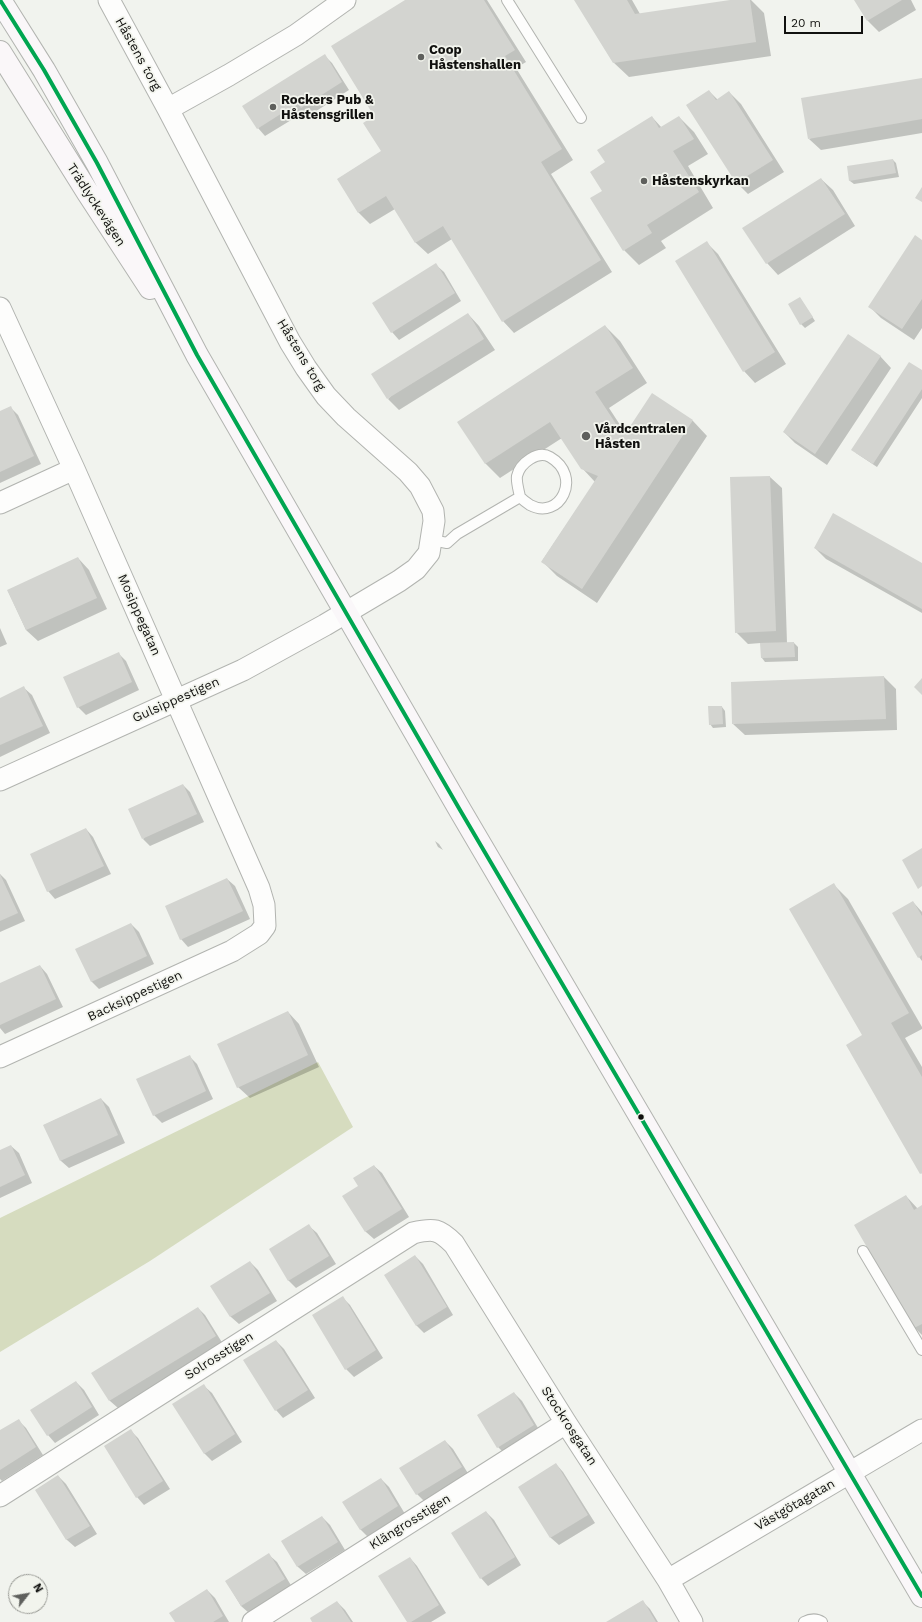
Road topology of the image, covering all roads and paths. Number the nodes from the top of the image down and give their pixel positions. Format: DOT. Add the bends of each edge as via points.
graph roads {
  1 [pos="0,0"];
  2 [pos="109,0"];
  3 [pos="345,0"];
  4 [pos="507,0"];
  5 [pos="0,52"];
  6 [pos="168,109"];
  7 [pos="581,118"];
  8 [pos="0,308"];
  9 [pos="197,354"];
  10 [pos="74,470"];
  11 [pos="520,497"];
  12 [pos="0,504"];
  13 [pos="432,540"];
  14 [pos="347,612"];
  15 [pos="176,700"];
  16 [pos="0,780"];
  17 [pos="265,926"];
  18 [pos="0,1057"];
  19 [pos="443,1233"];
  20 [pos="863,1251"];
  21 [pos="922,1350"];
  22 [pos="566,1423"];
  23 [pos="922,1430"];
  24 [pos="850,1473"];
  25 [pos="0,1496"];
  26 [pos="668,1580"];
  27 [pos="922,1596"];
  28 [pos="253,1622"];
  29 [pos="692,1622"];
  30 [pos="804,1622"];
  31 [pos="822,1622"];
  1 -- 9 [label="street, Trädlyckevägen" via="98,163"];
  2 -- 6 [label="street, Håstens torg"];
  3 -- 6 [label="street" via="289,39"];
  4 -- 7 [label="lane"];
  5 -- 9 [label="street, Trädlyckevägen" via="130,260"];
  6 -- 13 [label="street, Håstens torg" via="306,368 326,396 420,486 432,511"];
  8 -- 10 [label="street, Mosippegatan"];
  9 -- 14 [label="street, Trädlyckevägen"];
  10 -- 12 [label="street"];
  10 -- 15 [label="street, Mosippegatan"];
  11 -- 11 [label="lane" via="530,505 542,508 554,506 563,498 567,480 557,461 548,456 536,456 520,467 517,476"];
  11 -- 13 [label="lane" via="457,534 447,543"];
  13 -- 14 [label="street, Håstens torg" via="429,553 416,569"];
  14 -- 15 [label="street, Gulsippestigen" via="242,670"];
  14 -- 24 [label="street, Trädlyckevägen" via="460,810"];
  15 -- 16 [label="street, Gulsippestigen"];
  15 -- 17 [label="street, Mosippegatan" via="259,888 264,905"];
  17 -- 18 [label="street, Backsippestigen" via="259,934 232,951"];
  19 -- 22 [label="street, Stockrosgatan" via="454,1244"];
  19 -- 25 [label="street, Solrosstigen" via="428,1229 413,1233"];
  20 -- 21 [label="lane"];
  22 -- 26 [label="street, Stockrosgatan"];
  22 -- 28 [label="street, Klängrosstigen"];
  23 -- 24 [label="street, Västgötagatan"];
  24 -- 26 [label="street, Västgötagatan"];
  24 -- 27 [label="street, Trädlyckevägen"];
  26 -- 29 [label="street, Stockrosgatan"];
  30 -- 31 [label="lane" via="810,1619"];
}
